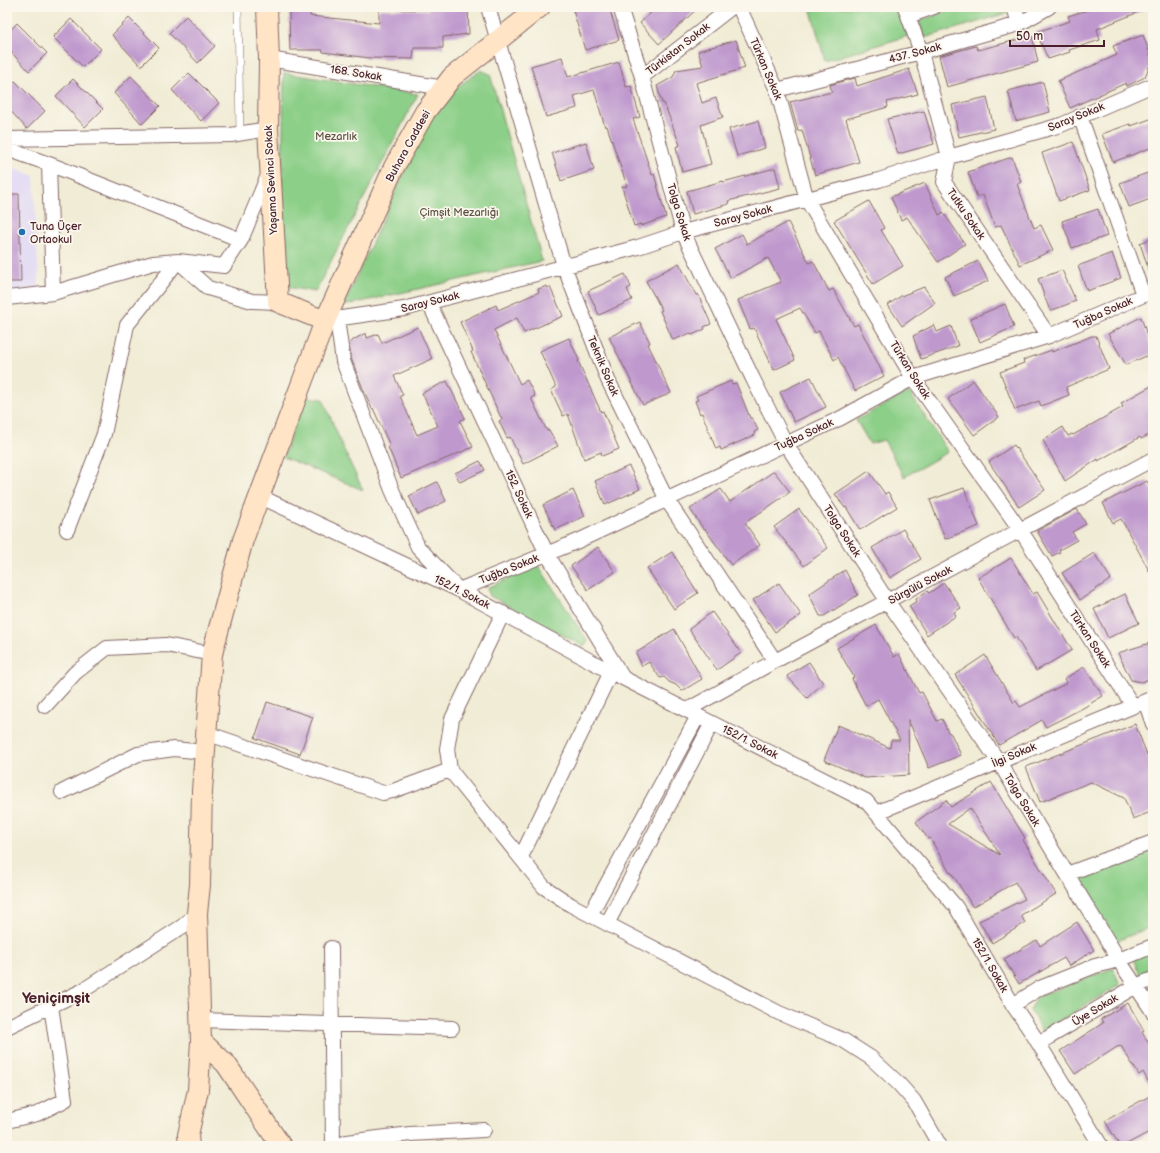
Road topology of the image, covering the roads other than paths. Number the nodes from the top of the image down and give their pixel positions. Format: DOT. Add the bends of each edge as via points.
graph roads {
  1 [pos="238,7"];
  2 [pos="267,7"];
  3 [pos="488,7"];
  4 [pos="540,7"];
  5 [pos="620,7"];
  6 [pos="732,7"];
  7 [pos="738,7"];
  8 [pos="934,7"];
  9 [pos="1014,7"];
  10 [pos="1049,7"];
  11 [pos="907,11"];
  12 [pos="1019,24"];
  13 [pos="497,41"];
  14 [pos="921,52"];
  15 [pos="269,59"];
  16 [pos="642,77"];
  17 [pos="1153,84"];
  18 [pos="444,88"];
  19 [pos="777,90"];
  20 [pos="1080,116"];
  21 [pos="268,129"];
  22 [pos="240,134"];
  23 [pos="7,139"];
  24 [pos="7,149"];
  25 [pos="949,157"];
  26 [pos="49,164"];
  27 [pos="270,171"];
  28 [pos="808,200"];
  29 [pos="683,232"];
  30 [pos="241,240"];
  31 [pos="178,261"];
  32 [pos="564,266"];
  33 [pos="53,293"];
  34 [pos="1148,293"];
  35 [pos="7,298"];
  36 [pos="278,302"];
  37 [pos="429,303"];
  38 [pos="331,320"];
  39 [pos="1050,336"];
  40 [pos="913,378"];
  41 [pos="786,444"];
  42 [pos="1153,459"];
  43 [pos="259,496"];
  44 [pos="667,500"];
  45 [pos="67,530"];
  46 [pos="1021,531"];
  47 [pos="547,554"];
  48 [pos="459,590"];
  49 [pos="888,602"];
  50 [pos="503,613"];
  51 [pos="212,654"];
  52 [pos="775,661"];
  53 [pos="617,675"];
  54 [pos="1144,702"];
  55 [pos="45,706"];
  56 [pos="692,713"];
  57 [pos="712,723"];
  58 [pos="1153,724"];
  59 [pos="205,743"];
  60 [pos="999,762"];
  61 [pos="450,770"];
  62 [pos="62,792"];
  63 [pos="876,813"];
  64 [pos="1153,842"];
  65 [pos="521,857"];
  66 [pos="1067,874"];
  67 [pos="197,913"];
  68 [pos="590,915"];
  69 [pos="607,924"];
  70 [pos="1153,946"];
  71 [pos="331,948"];
  72 [pos="1119,960"];
  73 [pos="1153,979"];
  74 [pos="1136,986"];
  75 [pos="1013,1004"];
  76 [pos="51,1006"];
  77 [pos="1153,1012"];
  78 [pos="200,1020"];
  79 [pos="331,1025"];
  80 [pos="7,1026"];
  81 [pos="452,1028"];
  82 [pos="201,1041"];
  83 [pos="1039,1043"];
  84 [pos="7,1120"];
  85 [pos="484,1130"];
  86 [pos="188,1146"];
  87 [pos="281,1146"];
  88 [pos="333,1146"];
  89 [pos="337,1146"];
  90 [pos="940,1146"];
  91 [pos="1101,1146"];
  1 -- 22 [label="lane"];
  2 -- 15 [label="street, Yaşama Sevinci Sokak"];
  3 -- 13 [label="street, Teknik Sokak"];
  4 -- 13 [label="street, Buhara Caddesi"];
  5 -- 16 [label="street, Tolga Sokak"];
  6 -- 16 [label="street, Türkistan Sokak"];
  7 -- 19 [label="street, Türkan Sokak"];
  8 -- 11 [label="street"];
  9 -- 12 [label="street"];
  10 -- 12 [label="street, 437. Sokak"];
  11 -- 14 [label="street, Tutku Sokak"];
  12 -- 14 [label="street, 437. Sokak"];
  13 -- 18 [label="street, Buhara Caddesi" via="452,77"];
  13 -- 32 [label="street, Teknik Sokak"];
  14 -- 19 [label="street, 437. Sokak"];
  14 -- 25 [label="street, Tutku Sokak"];
  15 -- 18 [label="street, 168. Sokak"];
  15 -- 21 [label="street, Yaşama Sevinci Sokak"];
  16 -- 29 [label="street, Tolga Sokak"];
  17 -- 20 [label="street, Saray Sokak"];
  18 -- 38 [label="street, Buhara Caddesi" via="425,112 394,167"];
  19 -- 28 [label="street, Türkan Sokak"];
  20 -- 25 [label="street, Saray Sokak" via="1061,125"];
  20 -- 34 [label="street"];
  21 -- 22 [label="street"];
  21 -- 27 [label="street, Yaşama Sevinci Sokak"];
  22 -- 23 [label="street"];
  24 -- 26 [label="street"];
  25 -- 28 [label="street, Saray Sokak"];
  25 -- 39 [label="street, Tutku Sokak" via="944,182"];
  26 -- 30 [label="street"];
  26 -- 33 [label="street"];
  27 -- 30 [label="street"];
  27 -- 36 [label="street, Yaşama Sevinci Sokak"];
  28 -- 29 [label="street, Saray Sokak"];
  28 -- 40 [label="street, Türkan Sokak"];
  29 -- 32 [label="street, Saray Sokak" via="638,247"];
  29 -- 41 [label="street, Tolga Sokak"];
  30 -- 31 [label="street" via="224,266"];
  31 -- 33 [label="street" via="153,263"];
  31 -- 36 [label="street" via="208,288 252,301"];
  31 -- 45 [label="street" via="127,325 104,434"];
  32 -- 37 [label="street, Saray Sokak"];
  32 -- 44 [label="street, Teknik Sokak" via="608,380"];
  33 -- 35 [label="street"];
  34 -- 39 [label="street, Tuğba Sokak"];
  36 -- 38 [label="street"];
  37 -- 38 [label="street, Saray Sokak"];
  37 -- 47 [label="street, 152. Sokak"];
  38 -- 43 [label="street, Buhara Caddesi"];
  38 -- 48 [label="street" via="343,361 392,490 418,547"];
  39 -- 40 [label="street, Tuğba Sokak"];
  40 -- 41 [label="street, Tuğba Sokak" via="841,418"];
  40 -- 46 [label="street, Türkan Sokak"];
  41 -- 44 [label="street, Tuğba Sokak"];
  41 -- 49 [label="street, Tolga Sokak"];
  42 -- 46 [label="street, Sürgülü Sokak"];
  43 -- 48 [label="street, 152/1. Sokak"];
  43 -- 51 [label="street, Buhara Caddesi" via="242,540"];
  44 -- 47 [label="street, Tuğba Sokak"];
  44 -- 52 [label="street, Teknik Sokak"];
  46 -- 49 [label="street, Sürgülü Sokak"];
  46 -- 54 [label="street, Türkan Sokak"];
  47 -- 48 [label="street, Tuğba Sokak"];
  47 -- 53 [label="street, 152. Sokak"];
  48 -- 50 [label="street, 152/1. Sokak"];
  49 -- 52 [label="street, Sürgülü Sokak"];
  49 -- 60 [label="street, Tolga Sokak"];
  50 -- 53 [label="street, 152/1. Sokak"];
  50 -- 61 [label="street" via="452,719 447,749"];
  51 -- 55 [label="street" via="166,645 107,648 75,673"];
  51 -- 59 [label="street, Buhara Caddesi"];
  52 -- 56 [label="street, Sürgülü Sokak"];
  53 -- 56 [label="street, 152/1. Sokak"];
  53 -- 65 [label="street"];
  54 -- 58 [label="street, Türkan Sokak"];
  54 -- 60 [label="street, İlgi Sokak"];
  56 -- 57 [label="street, 152/1. Sokak"];
  56 -- 68 [label="street"];
  57 -- 63 [label="street, 152/1. Sokak" via="866,801"];
  57 -- 69 [label="street"];
  59 -- 61 [label="street" via="383,793"];
  59 -- 62 [label="street" via="138,754"];
  59 -- 67 [label="street, Buhara Caddesi"];
  60 -- 63 [label="street, İlgi Sokak"];
  60 -- 66 [label="street, Tolga Sokak"];
  61 -- 65 [label="street"];
  63 -- 75 [label="street, 152/1. Sokak" via="956,907"];
  64 -- 66 [label="street"];
  65 -- 68 [label="street" via="544,887 571,906"];
  66 -- 72 [label="street, Tolga Sokak"];
  67 -- 76 [label="street" via="183,926 82,991"];
  67 -- 78 [label="street, Buhara Caddesi"];
  68 -- 69 [label="street"];
  69 -- 90 [label="street" via="780,1013 843,1040 871,1058 914,1101"];
  70 -- 72 [label="street"];
  71 -- 79 [label="street"];
  72 -- 74 [label="street, Tolga Sokak"];
  72 -- 75 [label="street" via="1095,966 1040,988"];
  73 -- 74 [label="street, Üye Sokak"];
  74 -- 77 [label="street, Tolga Sokak"];
  74 -- 83 [label="street, Üye Sokak"];
  75 -- 83 [label="street, 152/1. Sokak"];
  76 -- 80 [label="street"];
  76 -- 84 [label="street" via="65,1100 37,1114"];
  78 -- 79 [label="street"];
  78 -- 82 [label="street, Buhara Caddesi"];
  79 -- 81 [label="street"];
  79 -- 88 [label="street"];
  82 -- 86 [label="street, Buhara Caddesi" via="198,1090"];
  82 -- 87 [label="street" via="226,1064"];
  83 -- 91 [label="street, 152/1. Sokak"];
  85 -- 89 [label="street" via="410,1134 347,1142"];
}
